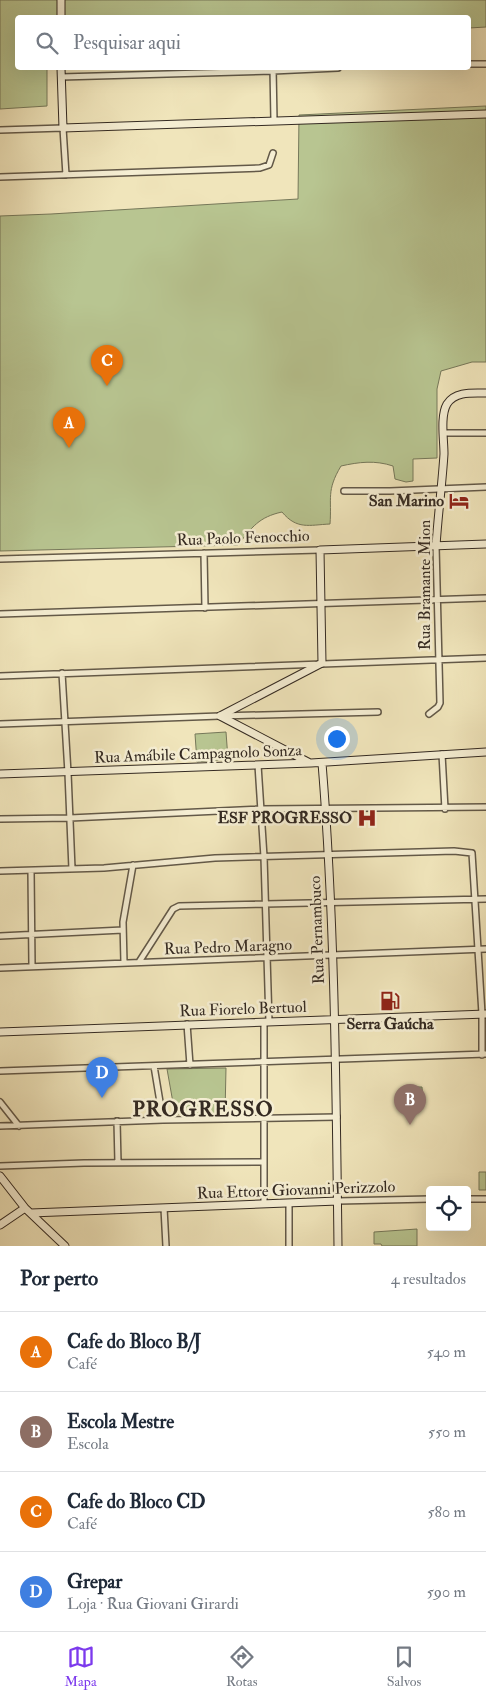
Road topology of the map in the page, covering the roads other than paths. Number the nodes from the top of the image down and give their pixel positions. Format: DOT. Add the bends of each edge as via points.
graph roads {
  1 [pos="61,0"];
  2 [pos="61,15"];
  3 [pos="471,64"];
  4 [pos="486,64"];
  5 [pos="61,70"];
  6 [pos="273,70"];
  7 [pos="61,77"];
  8 [pos="486,114"];
  9 [pos="274,121"];
  10 [pos="63,128"];
  11 [pos="0,130"];
  12 [pos="273,153"];
  13 [pos="66,176"];
  14 [pos="0,177"];
  15 [pos="486,393"];
  16 [pos="444,433"];
  17 [pos="486,433"];
  18 [pos="486,487"];
  19 [pos="441,489"];
  20 [pos="344,491"];
  21 [pos="486,544"];
  22 [pos="436,546"];
  23 [pos="320,550"];
  24 [pos="204,553"];
  25 [pos="0,559"];
  26 [pos="486,598"];
  27 [pos="437,600"];
  28 [pos="322,604"];
  29 [pos="205,608"];
  30 [pos="0,614"];
  31 [pos="486,658"];
  32 [pos="439,660"];
  33 [pos="322,663"];
  34 [pos="62,673"];
  35 [pos="0,676"];
  36 [pos="378,712"];
  37 [pos="429,714"];
  38 [pos="220,716"];
  39 [pos="65,723"];
  40 [pos="0,724"];
  41 [pos="486,752"];
  42 [pos="442,754"];
  43 [pos="322,763"];
  44 [pos="311,764"];
  45 [pos="258,765"];
  46 [pos="68,773"];
  47 [pos="0,774"];
  48 [pos="486,807"];
  49 [pos="326,808"];
  50 [pos="445,808"];
  51 [pos="262,809"];
  52 [pos="70,818"];
  53 [pos="0,819"];
  54 [pos="328,854"];
  55 [pos="264,857"];
  56 [pos="133,865"];
  57 [pos="72,869"];
  58 [pos="0,871"];
  59 [pos="30,871"];
  60 [pos="474,899"];
  61 [pos="486,899"];
  62 [pos="330,902"];
  63 [pos="264,904"];
  64 [pos="123,930"];
  65 [pos="31,935"];
  66 [pos="0,936"];
  67 [pos="486,949"];
  68 [pos="477,950"];
  69 [pos="332,956"];
  70 [pos="267,958"];
  71 [pos="140,962"];
  72 [pos="124,963"];
  73 [pos="32,966"];
  74 [pos="0,968"];
  75 [pos="484,1014"];
  76 [pos="333,1020"];
  77 [pos="266,1022"];
  78 [pos="187,1024"];
  79 [pos="0,1032"];
  80 [pos="484,1055"];
  81 [pos="335,1060"];
  82 [pos="264,1063"];
  83 [pos="190,1065"];
  84 [pos="154,1066"];
  85 [pos="0,1071"];
  86 [pos="0,1102"];
  87 [pos="337,1117"];
  88 [pos="263,1118"];
  89 [pos="163,1120"];
  90 [pos="116,1121"];
  91 [pos="0,1126"];
  92 [pos="19,1126"];
  93 [pos="263,1162"];
  94 [pos="118,1163"];
  95 [pos="0,1166"];
  96 [pos="0,1176"];
  97 [pos="486,1198"];
  98 [pos="471,1199"];
  99 [pos="426,1200"];
  100 [pos="338,1201"];
  101 [pos="289,1203"];
  102 [pos="264,1204"];
  103 [pos="164,1208"];
  104 [pos="28,1210"];
  105 [pos="0,1225"];
  106 [pos="65,1246"];
  107 [pos="166,1246"];
  108 [pos="289,1246"];
  109 [pos="338,1246"];
  1 -- 2 [label="street"];
  3 -- 4 [label="street"];
  5 -- 7 [label="street"];
  6 -- 7 [label="street"];
  6 -- 9 [label="street"];
  7 -- 10 [label="street"];
  8 -- 9 [label="street"];
  9 -- 10 [label="street"];
  10 -- 11 [label="street"];
  10 -- 13 [label="street"];
  12 -- 13 [label="street" via="269,164 260,168"];
  13 -- 14 [label="street"];
  15 -- 16 [label="street, Rua Bramante Mion" via="461,394 453,398 444,414"];
  16 -- 17 [label="street"];
  16 -- 19 [label="street, Rua Bramante Mion"];
  18 -- 19 [label="street"];
  19 -- 20 [label="street"];
  19 -- 22 [label="street, Rua Bramante Mion"];
  21 -- 22 [label="street, Rua Paolo Fenocchio"];
  22 -- 23 [label="street, Rua Paolo Fenocchio"];
  22 -- 27 [label="street, Rua Bramante Mion"];
  23 -- 24 [label="street, Rua Paolo Fenocchio"];
  23 -- 28 [label="street"];
  24 -- 25 [label="street, Rua Paolo Fenocchio"];
  24 -- 29 [label="street"];
  26 -- 27 [label="street"];
  27 -- 28 [label="street"];
  27 -- 32 [label="street, Rua Bramante Mion"];
  28 -- 29 [label="street"];
  28 -- 33 [label="street"];
  29 -- 30 [label="street"];
  31 -- 32 [label="street"];
  32 -- 33 [label="street"];
  32 -- 37 [label="street, Rua Bramante Mion" via="440,703"];
  33 -- 34 [label="street"];
  33 -- 38 [label="street"];
  34 -- 35 [label="street"];
  34 -- 39 [label="street"];
  36 -- 38 [label="street"];
  38 -- 39 [label="street"];
  38 -- 44 [label="street"];
  39 -- 40 [label="street"];
  39 -- 46 [label="street"];
  41 -- 42 [label="street, Rua Amábile Campagnolo Sonza"];
  42 -- 43 [label="street, Rua Amábile Campagnolo Sonza"];
  42 -- 50 [label="street"];
  43 -- 44 [label="street, Rua Amábile Campagnolo Sonza"];
  43 -- 49 [label="street, Rua Pernambuco"];
  44 -- 45 [label="street, Rua Amábile Campagnolo Sonza"];
  45 -- 46 [label="street, Rua Amábile Campagnolo Sonza"];
  45 -- 51 [label="street"];
  46 -- 47 [label="street, Rua Amábile Campagnolo Sonza"];
  46 -- 52 [label="street"];
  48 -- 50 [label="street"];
  49 -- 50 [label="street"];
  49 -- 51 [label="street"];
  49 -- 54 [label="street, Rua Pernambuco"];
  51 -- 52 [label="street"];
  51 -- 55 [label="street"];
  52 -- 53 [label="street"];
  52 -- 57 [label="street"];
  54 -- 55 [label="street"];
  54 -- 60 [label="street" via="472,853"];
  54 -- 62 [label="street, Rua Pernambuco"];
  55 -- 56 [label="street"];
  55 -- 63 [label="street"];
  56 -- 57 [label="street"];
  56 -- 64 [label="street"];
  57 -- 59 [label="street"];
  58 -- 59 [label="street"];
  59 -- 65 [label="street"];
  60 -- 61 [label="street"];
  60 -- 62 [label="street"];
  60 -- 68 [label="street"];
  62 -- 63 [label="street"];
  62 -- 69 [label="street, Rua Pernambuco"];
  63 -- 70 [label="street"];
  63 -- 71 [label="street" via="179,906 173,909"];
  64 -- 65 [label="street"];
  64 -- 72 [label="street"];
  65 -- 66 [label="street"];
  65 -- 73 [label="street"];
  67 -- 68 [label="street, Rua Pedro Maragno"];
  68 -- 69 [label="street, Rua Pedro Maragno"];
  68 -- 75 [label="street"];
  69 -- 70 [label="street, Rua Pedro Maragno"];
  69 -- 76 [label="street, Rua Pernambuco"];
  70 -- 71 [label="street, Rua Pedro Maragno"];
  70 -- 77 [label="street"];
  71 -- 72 [label="street, Rua Pedro Maragno"];
  72 -- 73 [label="street, Rua Pedro Maragno"];
  73 -- 74 [label="street, Rua Pedro Maragno"];
  75 -- 76 [label="street, Rua Fiorelo Bertuol"];
  75 -- 80 [label="street"];
  76 -- 77 [label="street, Rua Fiorelo Bertuol"];
  76 -- 81 [label="street, Rua Pernambuco"];
  77 -- 78 [label="street, Rua Fiorelo Bertuol"];
  77 -- 82 [label="street"];
  78 -- 79 [label="street, Rua Fiorelo Bertuol"];
  78 -- 83 [label="street"];
  80 -- 81 [label="street"];
  81 -- 82 [label="street"];
  81 -- 87 [label="street, Rua Pernambuco"];
  82 -- 83 [label="street"];
  82 -- 88 [label="street"];
  83 -- 84 [label="street"];
  84 -- 85 [label="street"];
  84 -- 89 [label="street"];
  86 -- 92 [label="street"];
  87 -- 88 [label="street"];
  87 -- 100 [label="street, Rua Pernambuco"];
  88 -- 89 [label="street"];
  88 -- 93 [label="street"];
  89 -- 90 [label="street"];
  90 -- 92 [label="street"];
  90 -- 94 [label="street"];
  91 -- 92 [label="street"];
  93 -- 94 [label="street"];
  93 -- 102 [label="street"];
  94 -- 95 [label="street"];
  96 -- 104 [label="street"];
  97 -- 98 [label="street"];
  99 -- 100 [label="street, Rua Ettore Giovanni Perizzolo"];
  100 -- 101 [label="street, Rua Ettore Giovanni Perizzolo"];
  100 -- 109 [label="street, Rua Pernambuco"];
  101 -- 102 [label="street, Rua Ettore Giovanni Perizzolo"];
  101 -- 108 [label="street"];
  102 -- 103 [label="street, Rua Ettore Giovanni Perizzolo"];
  103 -- 104 [label="street, Rua Ettore Giovanni Perizzolo"];
  103 -- 107 [label="street"];
  104 -- 105 [label="street"];
  104 -- 106 [label="street"];
}
